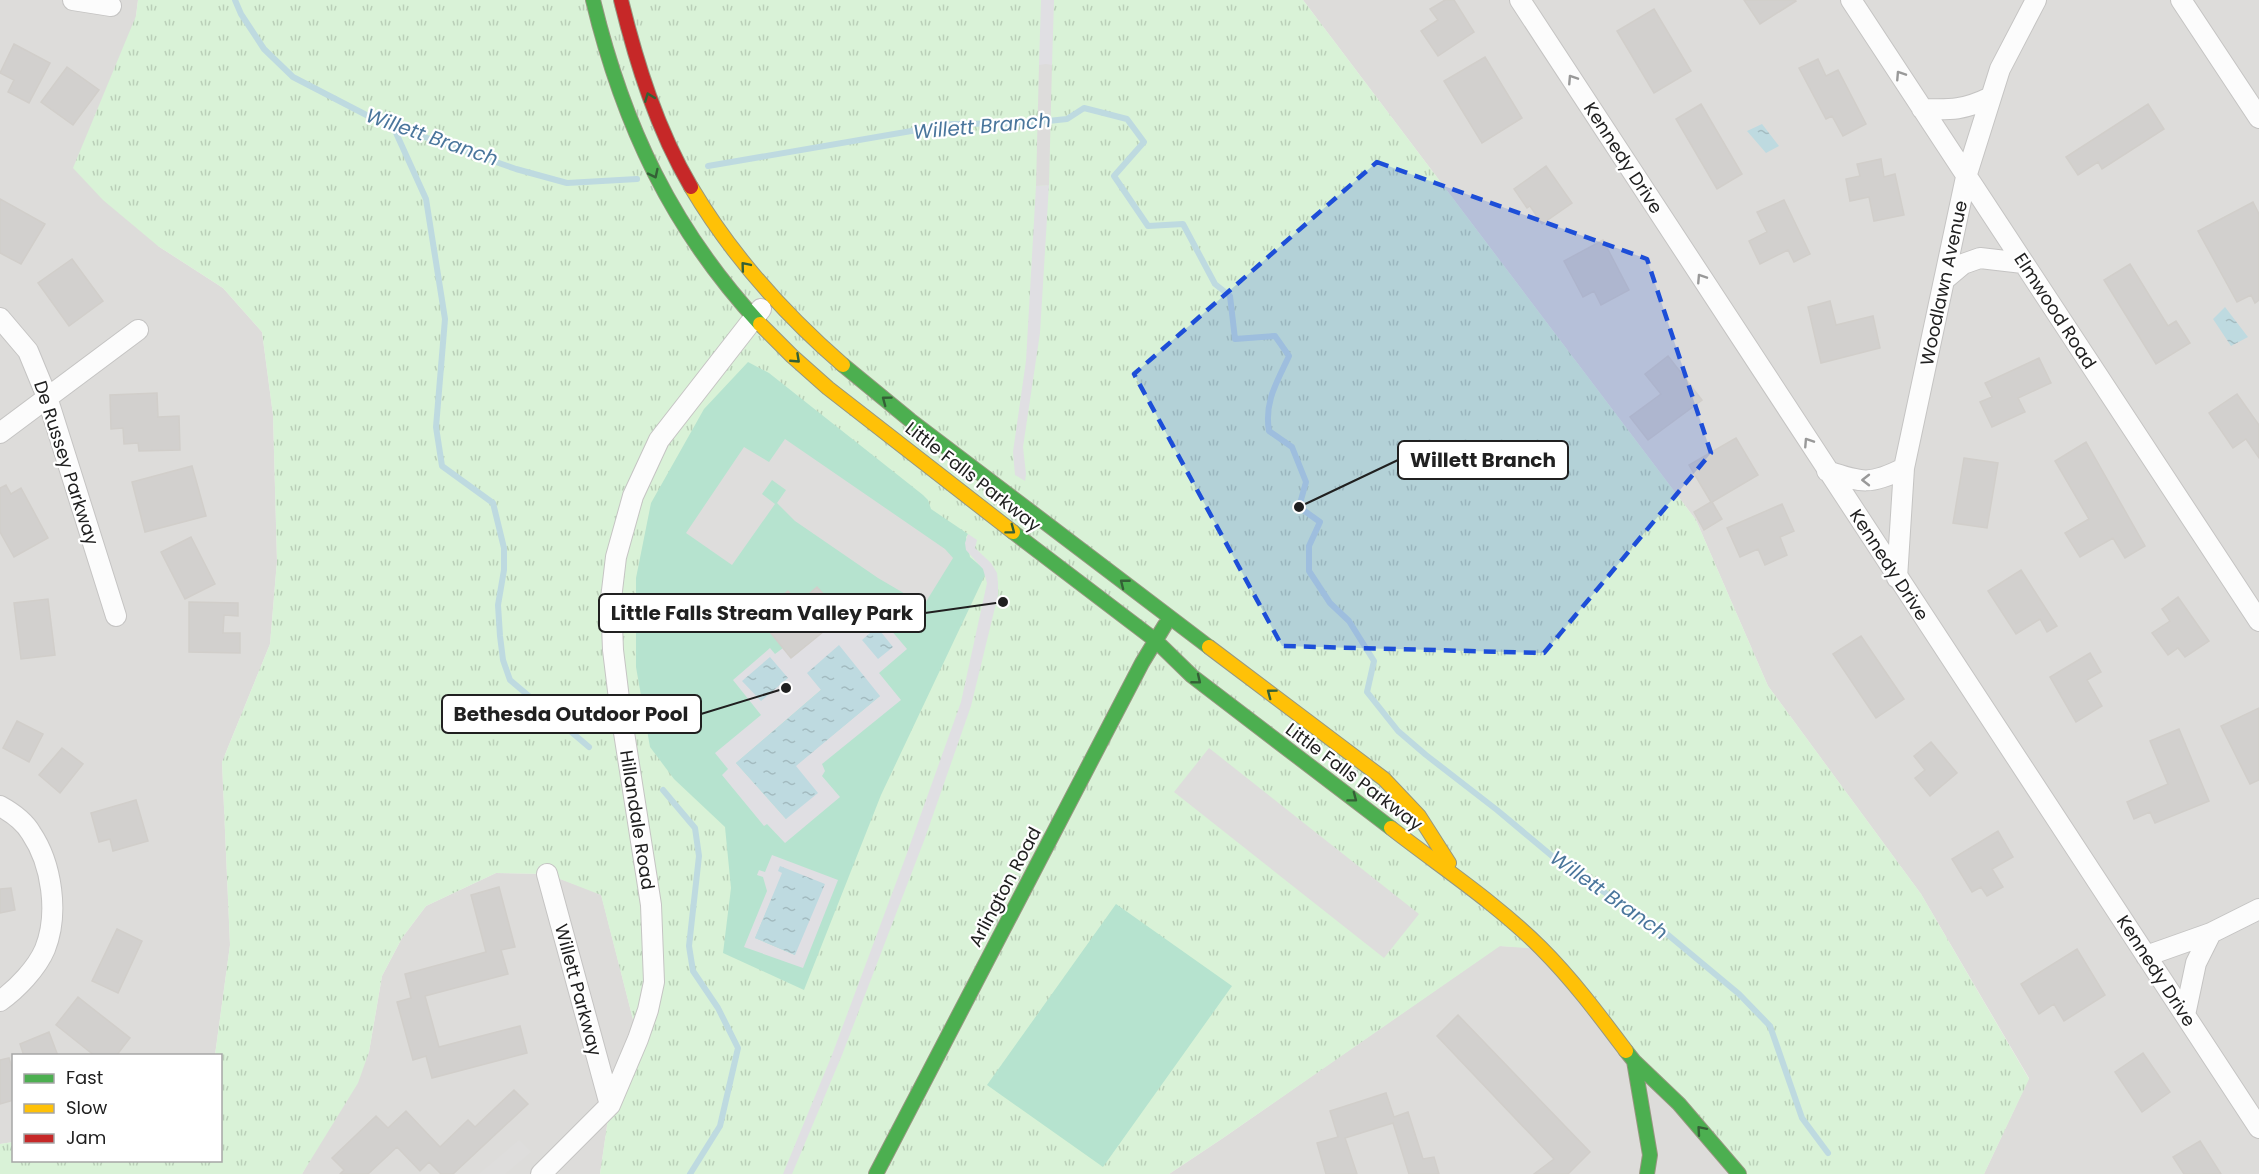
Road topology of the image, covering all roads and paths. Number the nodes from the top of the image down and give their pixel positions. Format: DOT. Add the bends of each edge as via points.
graph roads {
  1 [pos="73,0"];
  2 [pos="593,0"];
  3 [pos="621,0"];
  4 [pos="1521,0"];
  5 [pos="1851,0"];
  6 [pos="2036,0"];
  7 [pos="2181,0"];
  8 [pos="111,6"];
  9 [pos="1991,97"];
  10 [pos="1922,109"];
  11 [pos="2259,118"];
  12 [pos="1966,177"];
  13 [pos="2023,263"];
  14 [pos="1944,280"];
  15 [pos="771,296"];
  16 [pos="0,318"];
  17 [pos="754,318"];
  18 [pos="138,330"];
  19 [pos="47,398"];
  20 [pos="0,433"];
  21 [pos="1904,468"];
  22 [pos="1827,471"];
  23 [pos="1898,578"];
  24 [pos="116,616"];
  25 [pos="1170,618"];
  26 [pos="2259,621"];
  27 [pos="1155,640"];
  28 [pos="0,806"];
  29 [pos="547,874"];
  30 [pos="1459,880"];
  31 [pos="2259,909"];
  32 [pos="2211,933"];
  33 [pos="2146,957"];
  34 [pos="0,1001"];
  35 [pos="2185,1015"];
  36 [pos="1634,1061"];
  37 [pos="610,1105"];
  38 [pos="2259,1128"];
  39 [pos="541,1174"];
  40 [pos="876,1174"];
  41 [pos="1647,1174"];
  42 [pos="1739,1174"];
  1 -- 8 [label="street"];
  2 -- 17 [label="main road, Little Falls Parkway, one-way" via="618,90 657,180 692,239"];
  15 -- 3 [label="main road, Little Falls Parkway, one-way" via="711,219 678,165 648,98"];
  22 -- 4 [label="street, Kennedy Drive, one-way"];
  10 -- 5 [label="street, Elmwood Road, one-way"];
  6 -- 9 [label="street, Woodlawn Avenue" via="2000,69"];
  7 -- 11 [label="street"];
  9 -- 10 [label="street" via="1953,110"];
  9 -- 12 [label="street, Woodlawn Avenue"];
  10 -- 12 [label="street, Elmwood Road"];
  12 -- 13 [label="street, Elmwood Road"];
  12 -- 14 [label="street, Woodlawn Avenue"];
  13 -- 14 [label="street" via="1980,258 1963,264"];
  13 -- 26 [label="street, Elmwood Road"];
  14 -- 21 [label="street, Woodlawn Avenue"];
  15 -- 17 [label="street, Hillandale Road"];
  25 -- 15 [label="main road, Little Falls Parkway, one-way" via="877,394"];
  16 -- 19 [label="street, De Russey Parkway" via="28,351"];
  17 -- 27 [label="main road, Little Falls Parkway, one-way" via="808,371"];
  17 -- 37 [label="street, Hillandale Road" via="658,440 633,496 616,557 611,599 613,650 651,905 654,982 638,1039"];
  18 -- 19 [label="street"];
  19 -- 20 [label="street"];
  19 -- 24 [label="street, De Russey Parkway"];
  21 -- 22 [label="street, one-way" via="1883,479 1866,481"];
  21 -- 23 [label="street, Woodlawn Avenue"];
  22 -- 23 [label="street, Kennedy Drive"];
  23 -- 33 [label="street, Kennedy Drive"];
  25 -- 27 [label="main road, Arlington Road"];
  30 -- 25 [label="main road, Little Falls Parkway, one-way" via="1419,816 1384,779"];
  27 -- 30 [label="main road, Little Falls Parkway, one-way" via="1192,676"];
  27 -- 40 [label="main road, Arlington Road"];
  28 -- 34 [label="street" via="31,831 58,896 45,949 33,970"];
  29 -- 37 [label="street, Willett Parkway"];
  30 -- 36 [label="main road, Little Falls Parkway" via="1541,948"];
  31 -- 32 [label="street"];
  32 -- 33 [label="street"];
  32 -- 35 [label="street" via="2196,963"];
  33 -- 35 [label="street, Kennedy Drive"];
  35 -- 38 [label="street, Kennedy Drive"];
  36 -- 41 [label="main road" via="1650,1155"];
  42 -- 36 [label="main road, Little Falls Parkway, one-way" via="1679,1104"];
  37 -- 39 [label="street, Hillandale Road"];
}
